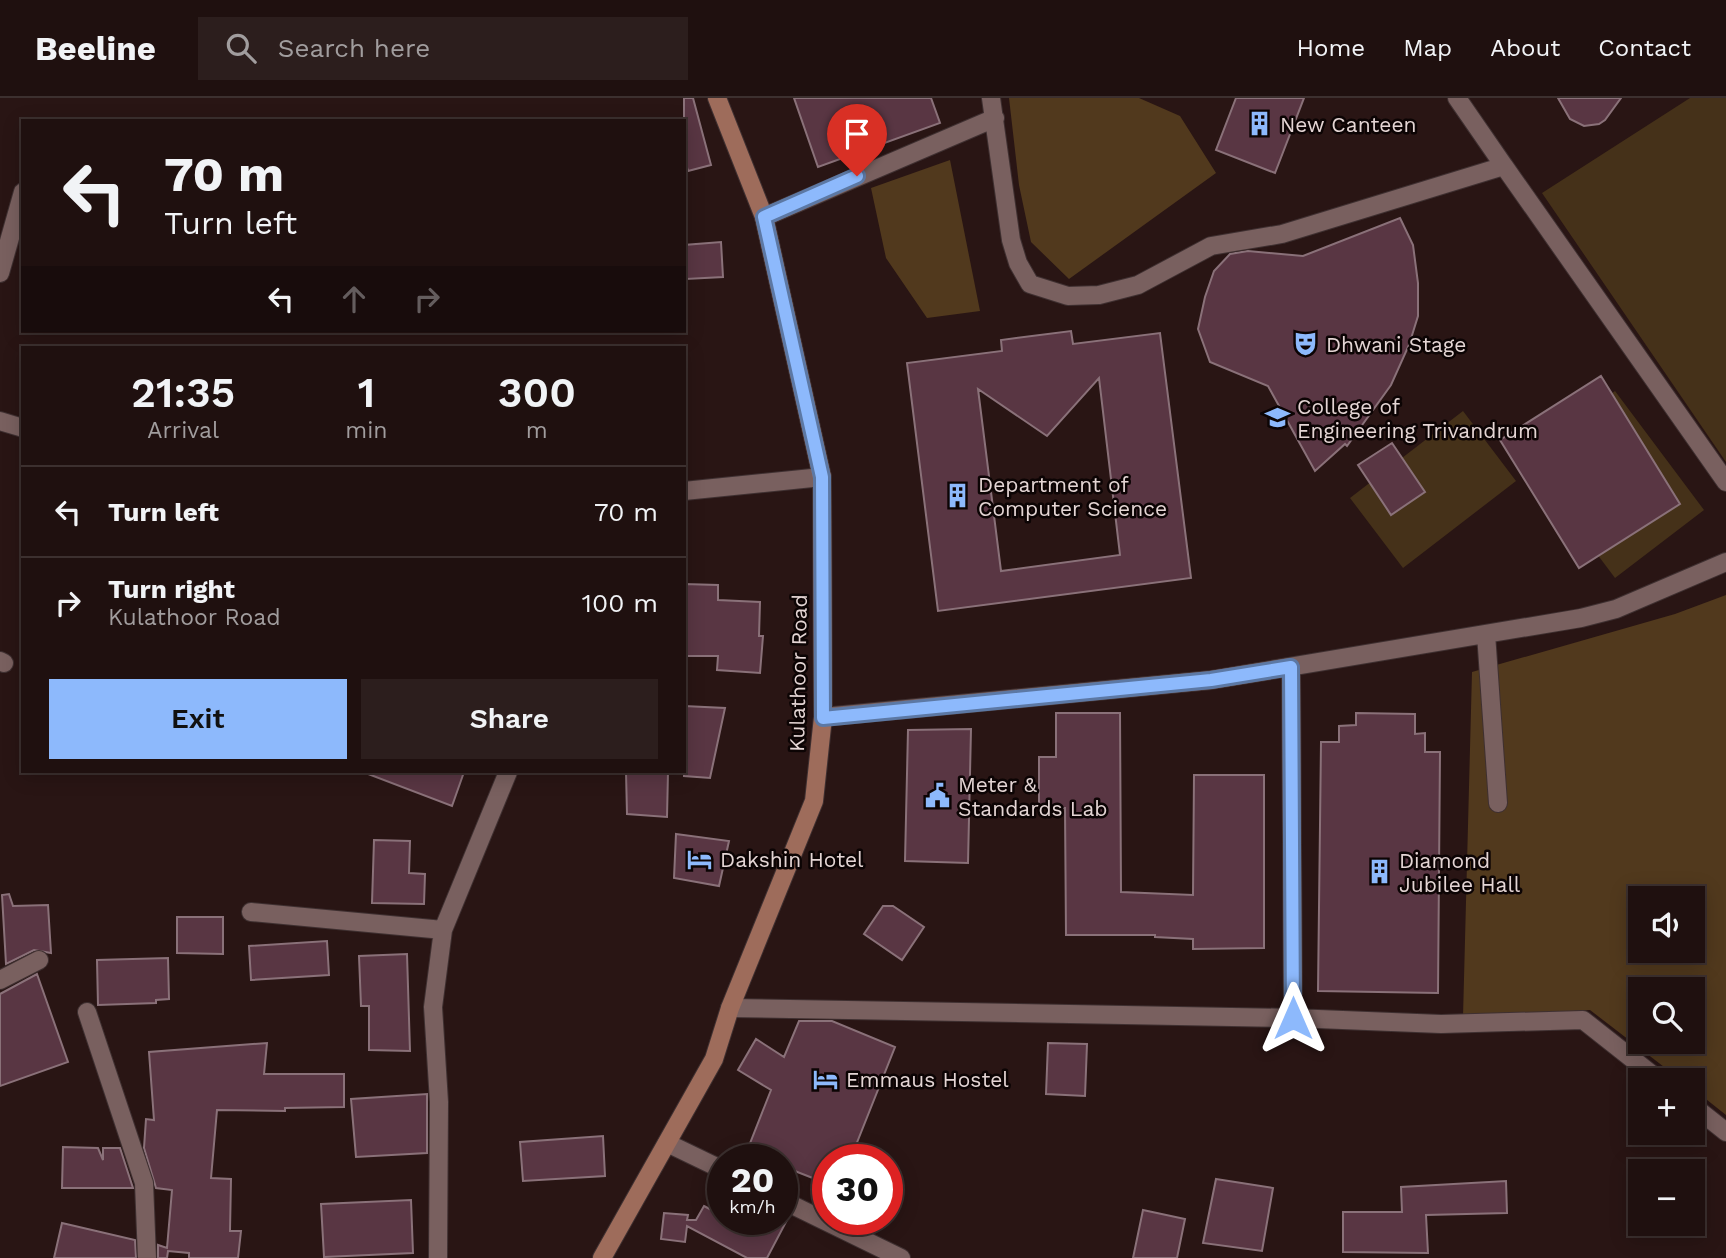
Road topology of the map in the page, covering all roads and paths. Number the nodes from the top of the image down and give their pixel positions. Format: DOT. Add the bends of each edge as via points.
graph roads {
  1 [pos="717,98"];
  2 [pos="991,98"];
  3 [pos="1457,98"];
  4 [pos="995,118"];
  5 [pos="1504,166"];
  6 [pos="21,198"];
  7 [pos="764,217"];
  8 [pos="0,273"];
  9 [pos="0,421"];
  10 [pos="21,427"];
  11 [pos="822,477"];
  12 [pos="1726,482"];
  13 [pos="686,491"];
  14 [pos="1726,562"];
  15 [pos="1486,634"];
  16 [pos="1291,667"];
  17 [pos="823,718"];
  18 [pos="508,773"];
  19 [pos="1498,803"];
  20 [pos="251,912"];
  21 [pos="443,930"];
  22 [pos="39,960"];
  23 [pos="0,980"];
  24 [pos="730,1008"];
  25 [pos="87,1012"];
  26 [pos="1293,1018"];
  27 [pos="1644,1068"];
  28 [pos="1705,1115"];
  29 [pos="1726,1132"];
  30 [pos="667,1143"];
  31 [pos="707,1162"];
  32 [pos="798,1208"];
  33 [pos="147,1258"];
  34 [pos="438,1258"];
  35 [pos="602,1258"];
  36 [pos="901,1258"];
  1 -- 7 [label="main road, Kulathoor Road"];
  2 -- 4 [label="street"];
  3 -- 5 [label="street"];
  4 -- 5 [label="street" via="1018,263 1030,284 1068,296 1099,295 1139,285 1212,246 1282,234"];
  4 -- 7 [label="street"];
  5 -- 12 [label="street"];
  6 -- 8 [label="street"];
  7 -- 11 [label="main road, Kulathoor Road"];
  9 -- 10 [label="street"];
  11 -- 13 [label="street"];
  11 -- 17 [label="main road, Kulathoor Road"];
  14 -- 15 [label="street" via="1616,609"];
  15 -- 16 [label="street"];
  15 -- 19 [label="street"];
  16 -- 17 [label="street" via="1211,680"];
  16 -- 26 [label="street"];
  17 -- 24 [label="main road, Kulathoor Road" via="814,801"];
  18 -- 21 [label="street"];
  20 -- 21 [label="street"];
  21 -- 34 [label="street" via="433,1007 439,1102"];
  22 -- 23 [label="street"];
  24 -- 26 [label="street"];
  24 -- 30 [label="main road, Kulathoor Road" via="714,1059"];
  25 -- 33 [label="street" via="144,1183"];
  26 -- 27 [label="street" via="1441,1024 1583,1020"];
  28 -- 29 [label="street"];
  30 -- 31 [label="street"];
  30 -- 35 [label="main road, Kulathoor Road"];
  32 -- 36 [label="street"];
}
